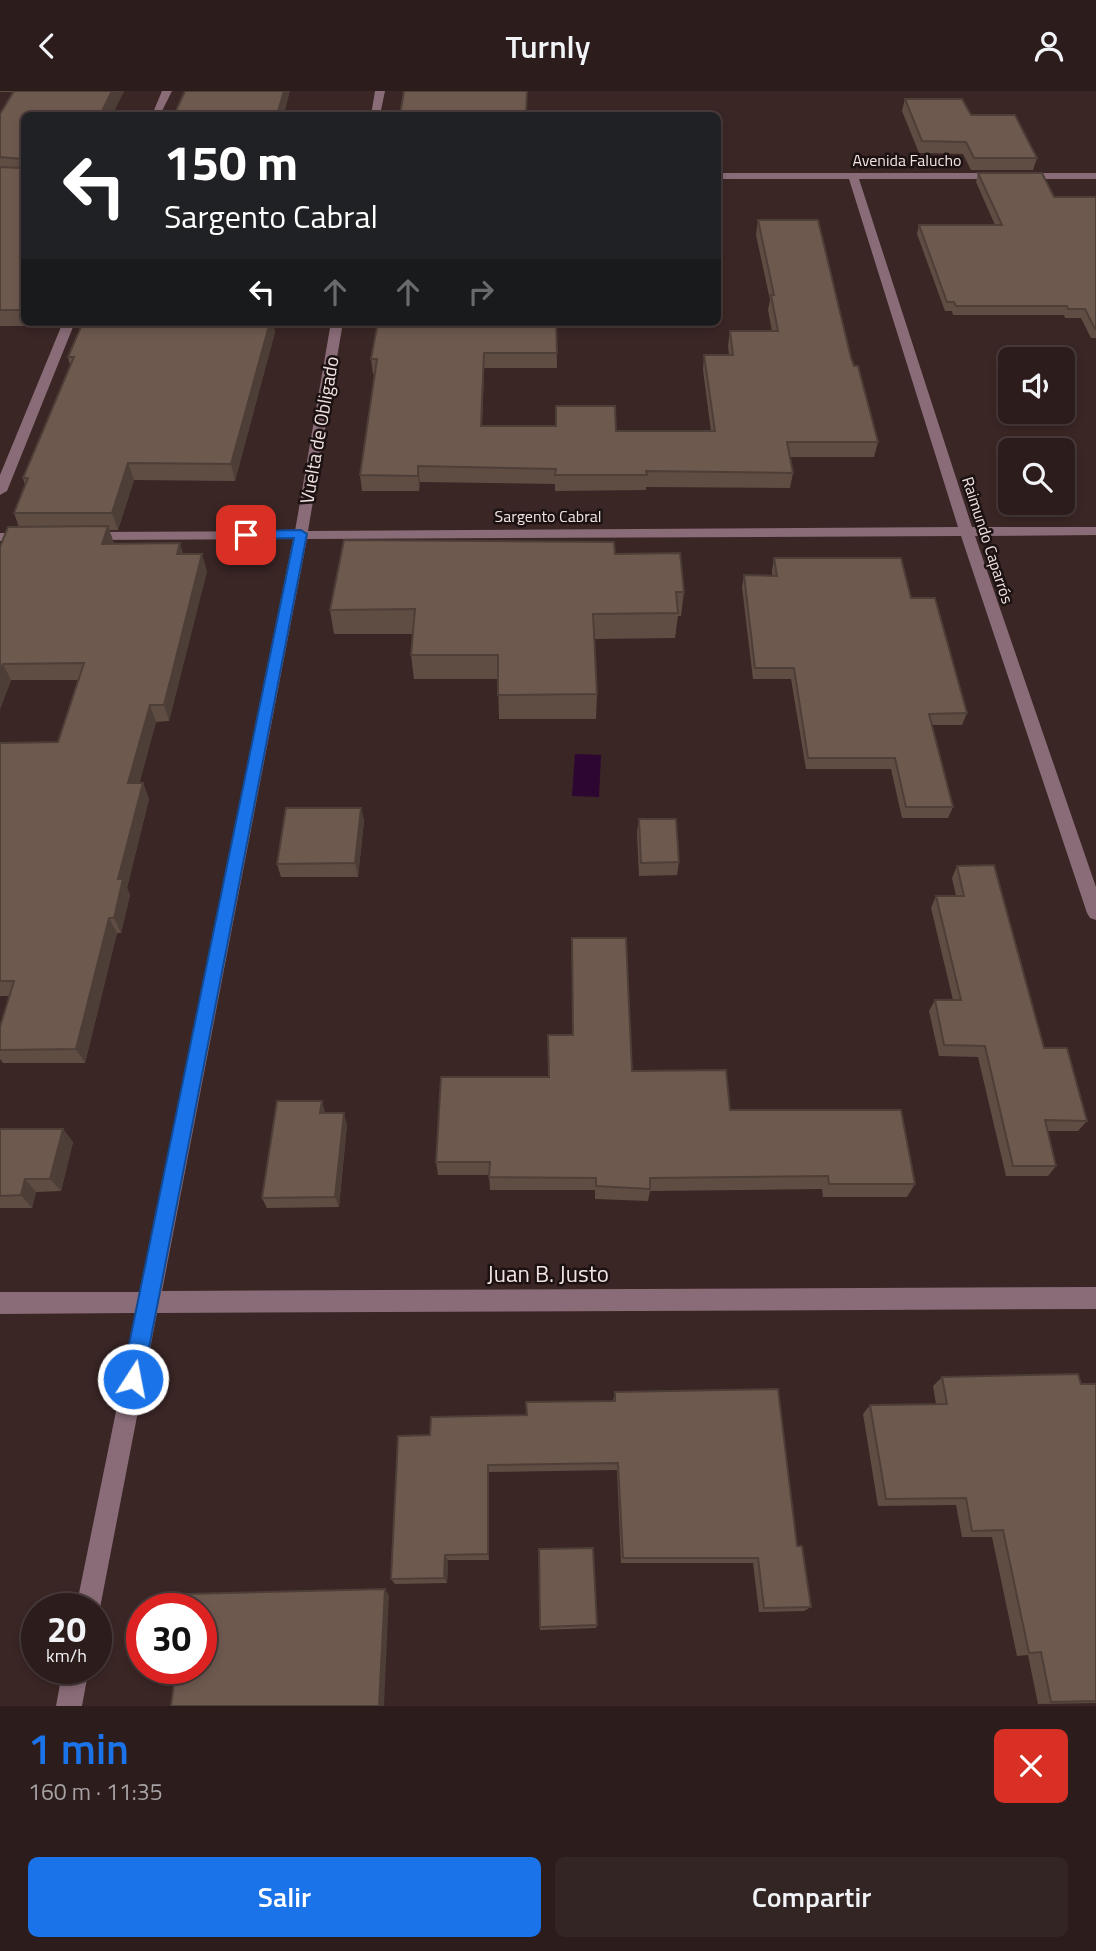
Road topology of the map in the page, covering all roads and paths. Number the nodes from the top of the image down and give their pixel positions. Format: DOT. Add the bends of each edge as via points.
graph roads {
  1 [pos="167,91"];
  2 [pos="380,91"];
  3 [pos="157,112"];
  4 [pos="376,112"];
  5 [pos="721,176"];
  6 [pos="853,176"];
  7 [pos="1096,176"];
  8 [pos="67,326"];
  9 [pos="336,326"];
  10 [pos="0,491"];
  11 [pos="967,531"];
  12 [pos="1096,531"];
  13 [pos="301,534"];
  14 [pos="68,536"];
  15 [pos="0,537"];
  16 [pos="41,537"];
  17 [pos="1096,913"];
  18 [pos="1096,1298"];
  19 [pos="148,1302"];
  20 [pos="0,1303"];
  21 [pos="91,1593"];
  22 [pos="73,1684"];
  23 [pos="68,1706"];
  1 -- 3 [label="street"];
  2 -- 4 [label="street"];
  5 -- 6 [label="street, Avenida Falucho"];
  6 -- 7 [label="street, Avenida Falucho"];
  6 -- 11 [label="street, Raimundo Caparrós"];
  8 -- 10 [label="street"];
  9 -- 13 [label="street, Vuelta de Obligado"];
  11 -- 12 [label="street, Sargento Cabral"];
  11 -- 13 [label="street, Sargento Cabral"];
  11 -- 17 [label="street, Raimundo Caparrós"];
  13 -- 14 [label="street, Sargento Cabral"];
  13 -- 19 [label="street, Vuelta de Obligado"];
  15 -- 16 [label="street"];
  18 -- 19 [label="street, Juan B. Justo"];
  19 -- 20 [label="street, Juan B. Justo"];
  19 -- 21 [label="street, Vuelta de Obligado"];
  22 -- 23 [label="street"];
}
